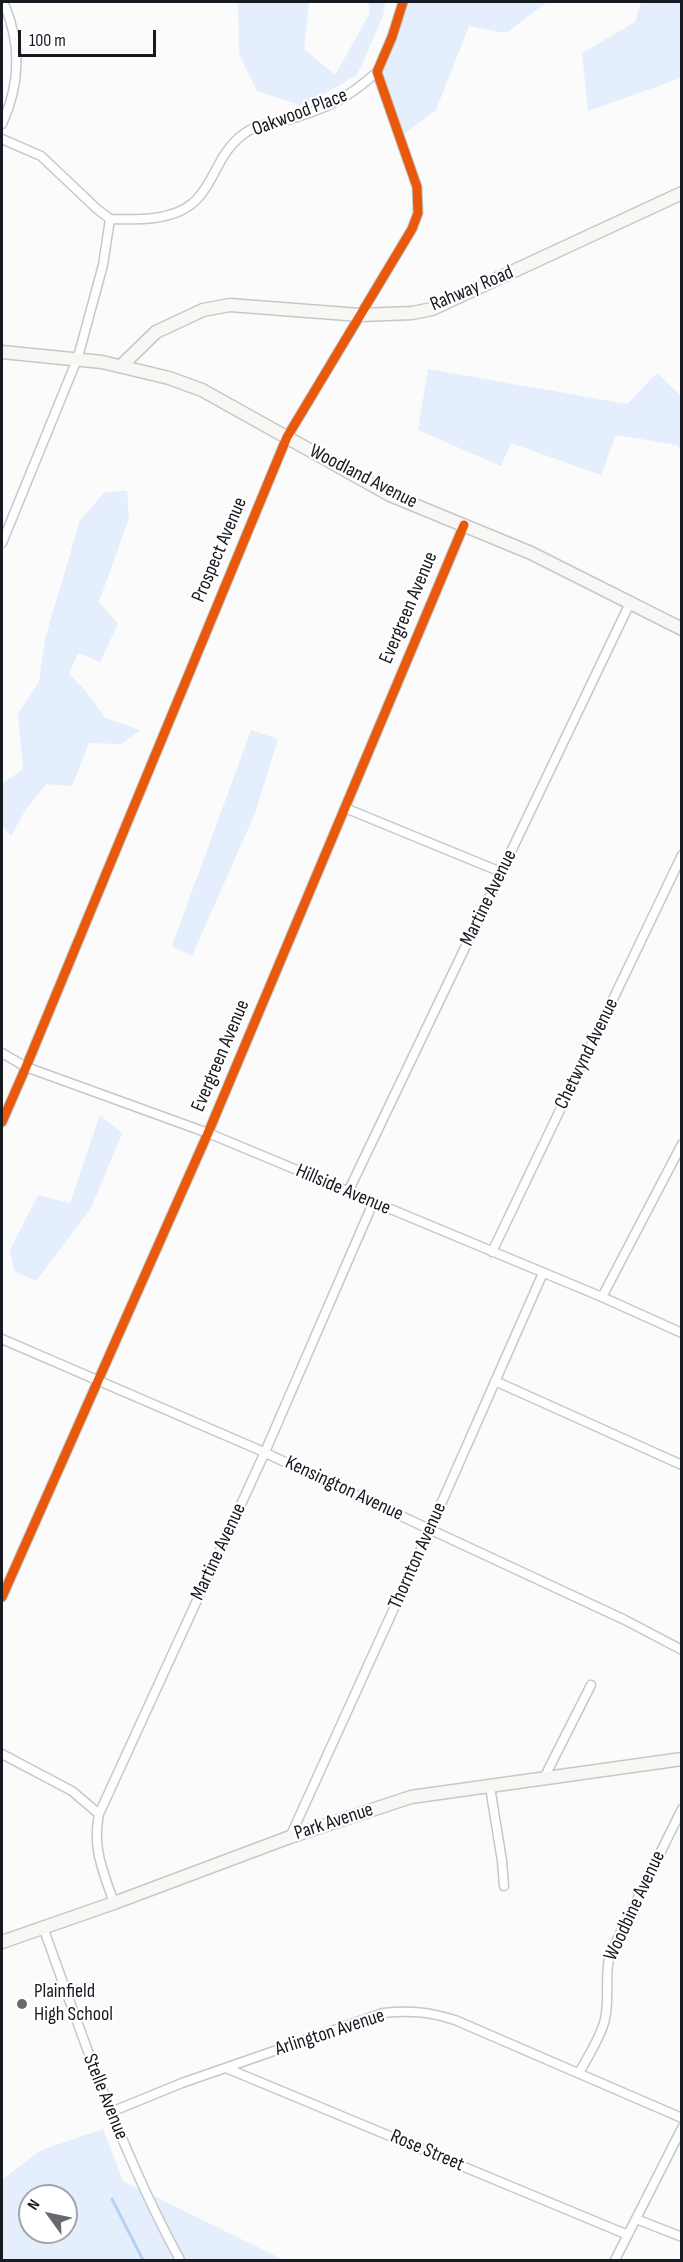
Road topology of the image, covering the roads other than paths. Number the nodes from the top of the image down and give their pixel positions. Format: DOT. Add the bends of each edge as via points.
graph roads {
  1 [pos="15,2"];
  2 [pos="403,2"];
  3 [pos="3,6"];
  4 [pos="377,72"];
  5 [pos="2,124"];
  6 [pos="2,139"];
  7 [pos="681,193"];
  8 [pos="110,219"];
  9 [pos="360,315"];
  10 [pos="2,352"];
  11 [pos="77,359"];
  12 [pos="121,366"];
  13 [pos="287,437"];
  14 [pos="464,525"];
  15 [pos="2,543"];
  16 [pos="630,603"];
  17 [pos="681,629"];
  18 [pos="345,808"];
  19 [pos="681,855"];
  20 [pos="501,872"];
  21 [pos="2,1053"];
  22 [pos="26,1067"];
  23 [pos="2,1122"];
  24 [pos="208,1133"];
  25 [pos="681,1144"];
  26 [pos="348,1192"];
  27 [pos="373,1203"];
  28 [pos="492,1252"];
  29 [pos="543,1273"];
  30 [pos="602,1297"];
  31 [pos="681,1333"];
  32 [pos="2,1339"];
  33 [pos="98,1380"];
  34 [pos="495,1381"];
  35 [pos="265,1452"];
  36 [pos="681,1464"];
  37 [pos="430,1529"];
  38 [pos="2,1597"];
  39 [pos="681,1650"];
  40 [pos="591,1685"];
  41 [pos="2,1754"];
  42 [pos="681,1759"];
  43 [pos="543,1780"];
  44 [pos="490,1787"];
  45 [pos="681,1809"];
  46 [pos="99,1814"];
  47 [pos="290,1837"];
  48 [pos="504,1886"];
  49 [pos="114,1903"];
  50 [pos="43,1927"];
  51 [pos="2,1942"];
  52 [pos="226,2067"];
  53 [pos="579,2073"];
  54 [pos="111,2112"];
  55 [pos="681,2118"];
  56 [pos="681,2128"];
  57 [pos="636,2219"];
  58 [pos="628,2235"];
  59 [pos="681,2237"];
  60 [pos="180,2260"];
  61 [pos="615,2260"];
  1 -- 3 [label="street"];
  2 -- 4 [label="street"];
  3 -- 5 [label="street" via="16,43 17,70"];
  4 -- 8 [label="street, Oakwood Place" via="335,104 253,129 237,139 225,152 207,186 182,210 137,220"];
  4 -- 9 [label="street, Prospect Avenue" via="417,187 418,213"];
  6 -- 8 [label="street" via="41,156"];
  7 -- 9 [label="street, Rahway Road" via="432,309"];
  8 -- 11 [label="street" via="103,265"];
  9 -- 12 [label="street, Rahway Road" via="230,304 203,310 156,332"];
  9 -- 13 [label="street, Prospect Avenue"];
  10 -- 11 [label="street, Woodland Avenue"];
  11 -- 12 [label="street, Woodland Avenue"];
  11 -- 15 [label="street"];
  12 -- 13 [label="street, Woodland Avenue" via="202,390"];
  13 -- 14 [label="street, Woodland Avenue" via="390,495"];
  13 -- 22 [label="street, Prospect Avenue"];
  14 -- 16 [label="street, Woodland Avenue" via="531,553"];
  14 -- 18 [label="street, Evergreen Avenue"];
  16 -- 17 [label="street, Woodland Avenue"];
  16 -- 20 [label="street, Martine Avenue"];
  18 -- 20 [label="street"];
  18 -- 24 [label="street, Evergreen Avenue"];
  19 -- 28 [label="street, Chetwynd Avenue"];
  20 -- 26 [label="street, Martine Avenue"];
  21 -- 22 [label="street, Hillside Avenue"];
  22 -- 23 [label="street, Prospect Avenue"];
  22 -- 24 [label="street, Hillside Avenue"];
  24 -- 26 [label="street, Hillside Avenue"];
  24 -- 33 [label="street, Evergreen Avenue"];
  25 -- 30 [label="street"];
  26 -- 27 [label="street, Hillside Avenue"];
  27 -- 28 [label="street, Hillside Avenue"];
  27 -- 35 [label="street, Martine Avenue"];
  28 -- 29 [label="street, Hillside Avenue"];
  29 -- 30 [label="street, Hillside Avenue"];
  29 -- 34 [label="street, Thornton Avenue"];
  30 -- 31 [label="street, Hillside Avenue"];
  32 -- 33 [label="street, Kensington Avenue"];
  33 -- 35 [label="street, Kensington Avenue"];
  33 -- 38 [label="street, Evergreen Avenue"];
  34 -- 36 [label="street"];
  34 -- 37 [label="street, Thornton Avenue"];
  35 -- 37 [label="street, Kensington Avenue"];
  35 -- 46 [label="street, Martine Avenue"];
  37 -- 39 [label="street, Kensington Avenue"];
  37 -- 47 [label="street, Thornton Avenue"];
  40 -- 43 [label="street"];
  41 -- 46 [label="street" via="72,1791"];
  42 -- 43 [label="street, Park Avenue"];
  43 -- 44 [label="street, Park Avenue"];
  44 -- 47 [label="street, Park Avenue" via="411,1797"];
  44 -- 48 [label="street"];
  45 -- 53 [label="street, Woodbine Avenue" via="610,1954 606,1967 605,2021"];
  46 -- 49 [label="street, Martine Avenue" via="96,1842"];
  47 -- 49 [label="street, Park Avenue"];
  49 -- 50 [label="street, Park Avenue"];
  50 -- 51 [label="street, Park Avenue"];
  50 -- 54 [label="street, Stelle Avenue"];
  52 -- 53 [label="street, Arlington Avenue" via="383,2013 403,2011 428,2012 455,2020"];
  52 -- 54 [label="street, Arlington Avenue"];
  52 -- 58 [label="street, Rose Street"];
  53 -- 55 [label="street, Arlington Avenue"];
  54 -- 60 [label="street, Stelle Avenue" via="152,2209"];
  56 -- 57 [label="street"];
  57 -- 58 [label="street"];
  57 -- 59 [label="street"];
  58 -- 61 [label="street"];
}
